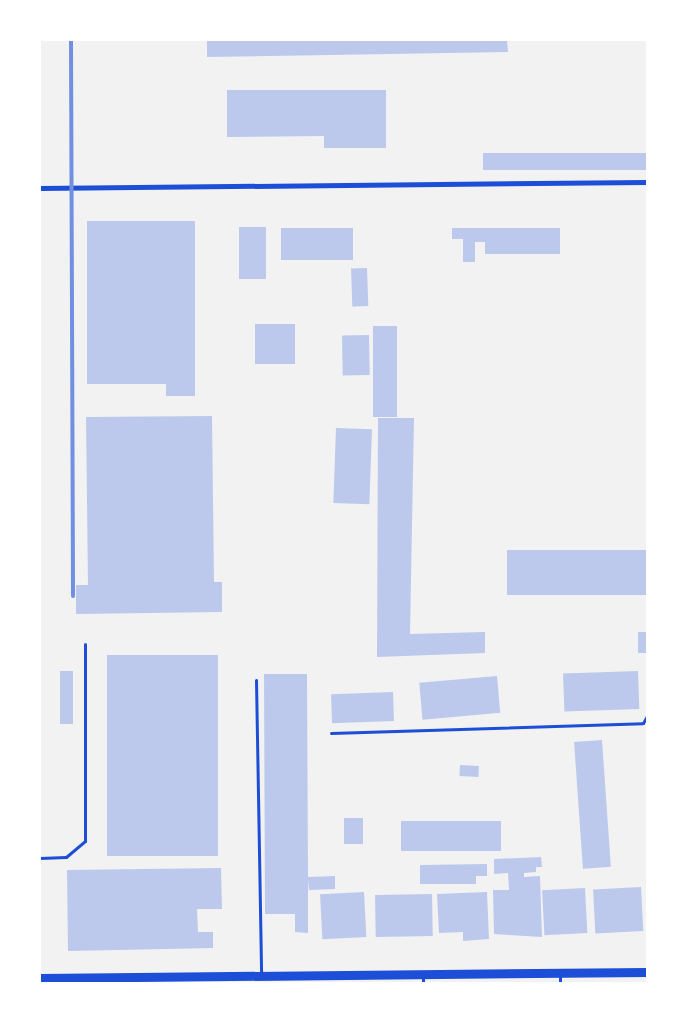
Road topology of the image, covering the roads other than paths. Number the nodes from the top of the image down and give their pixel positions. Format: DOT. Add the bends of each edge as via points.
graph roads {
  1 [pos="647,182"];
  2 [pos="40,188"];
  3 [pos="85,644"];
  4 [pos="256,680"];
  5 [pos="647,716"];
  6 [pos="331,733"];
  7 [pos="40,858"];
  8 [pos="647,972"];
  9 [pos="560,973"];
  10 [pos="261,976"];
  11 [pos="40,978"];
  12 [pos="423,979"];
  13 [pos="560,983"];
  1 -- 2 [label="street"];
  3 -- 7 [label="lane" via="85,841 66,857"];
  4 -- 10 [label="lane"];
  5 -- 6 [label="lane" via="643,723"];
  8 -- 9 [label="street"];
  9 -- 12 [label="street"];
  9 -- 13 [label="lane"];
  10 -- 11 [label="street"];
  10 -- 12 [label="street"];
}
